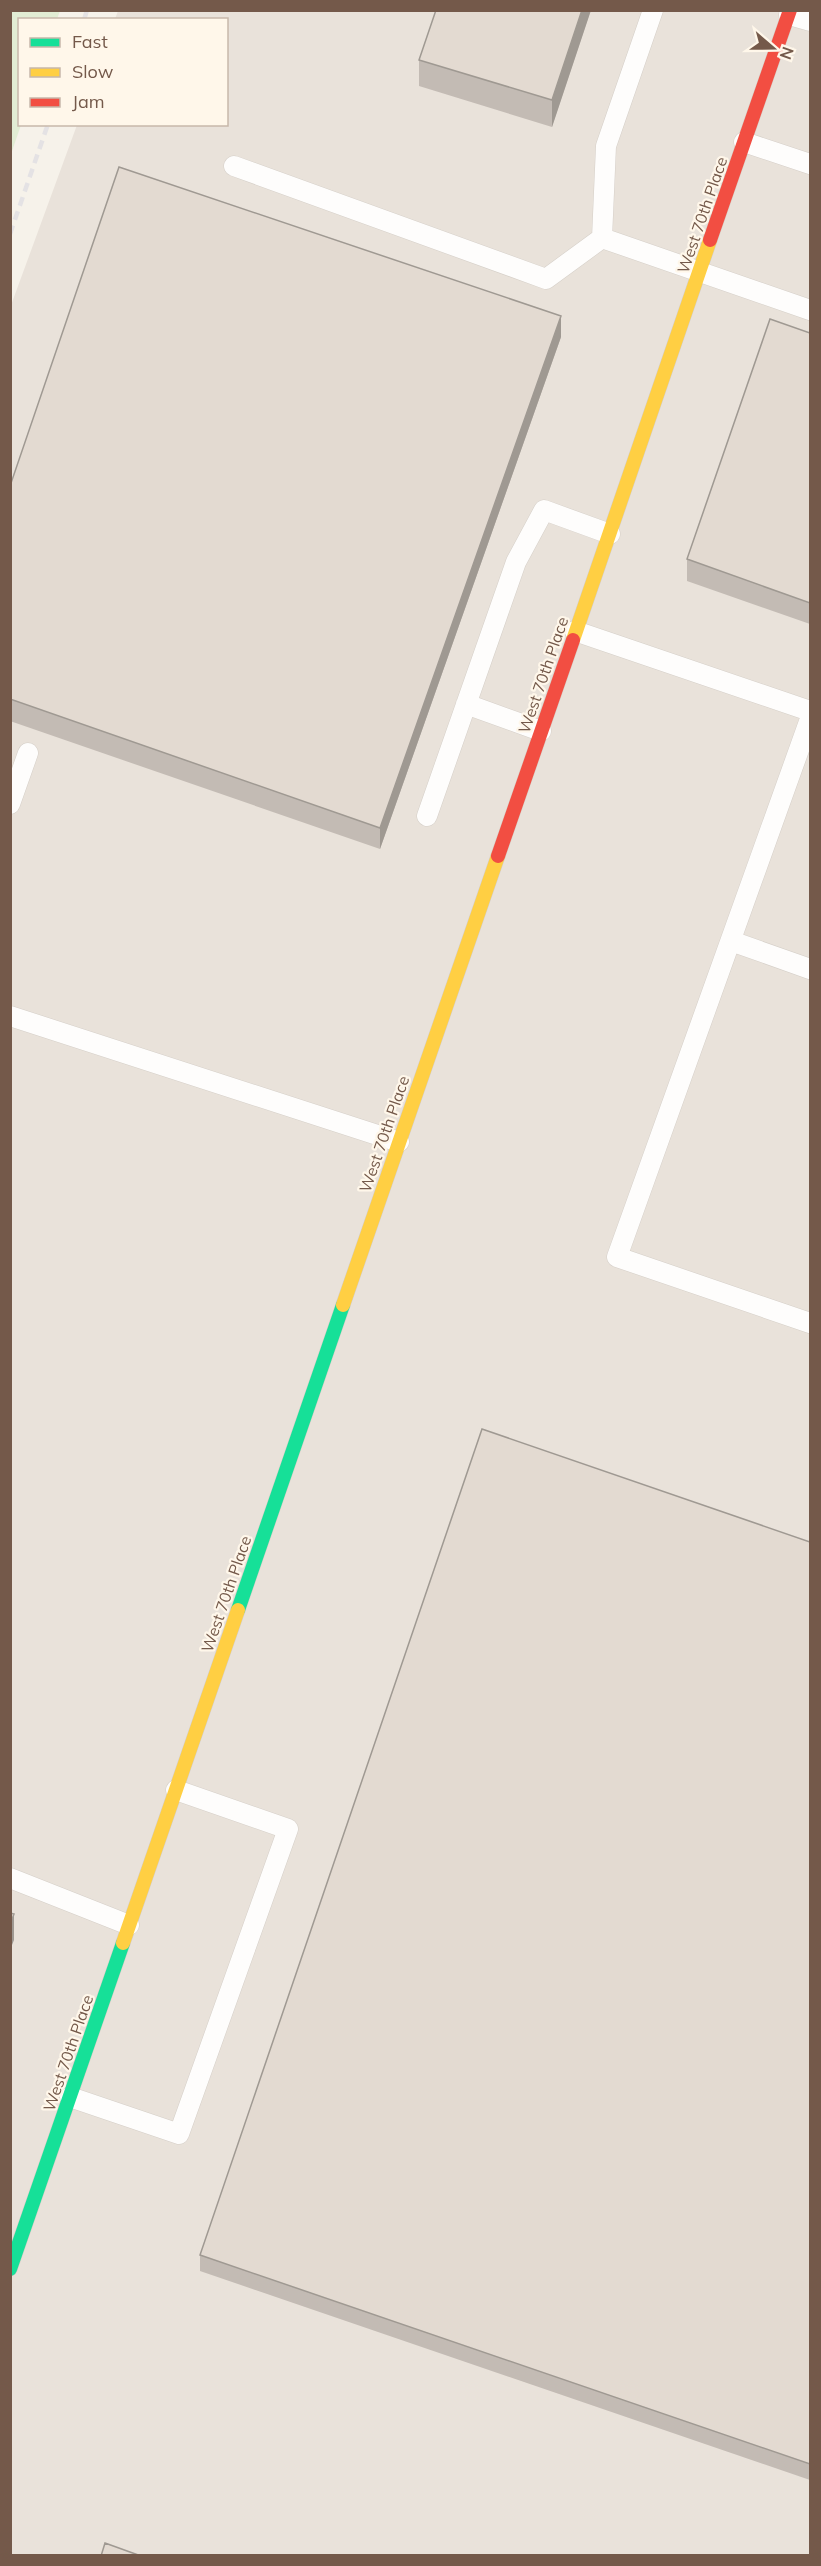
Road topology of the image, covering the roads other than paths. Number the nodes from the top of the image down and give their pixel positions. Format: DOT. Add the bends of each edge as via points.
graph roads {
  1 [pos="653,10"];
  2 [pos="789,13"];
  3 [pos="810,21"];
  4 [pos="744,142"];
  5 [pos="810,164"];
  6 [pos="234,166"];
  7 [pos="602,237"];
  8 [pos="700,272"];
  9 [pos="810,309"];
  10 [pos="610,534"];
  11 [pos="575,631"];
  12 [pos="466,704"];
  13 [pos="810,711"];
  14 [pos="810,719"];
  15 [pos="541,730"];
  16 [pos="28,753"];
  17 [pos="10,804"];
  18 [pos="427,816"];
  19 [pos="731,941"];
  20 [pos="810,969"];
  21 [pos="10,1016"];
  22 [pos="399,1142"];
  23 [pos="810,1323"];
  24 [pos="176,1790"];
  25 [pos="10,1878"];
  26 [pos="129,1925"];
  27 [pos="70,2097"];
  28 [pos="10,2269"];
  1 -- 7 [label="lane" via="606,147"];
  2 -- 3 [label="lane"];
  2 -- 4 [label="street, West 70th Place"];
  4 -- 5 [label="lane"];
  4 -- 8 [label="street, West 70th Place"];
  6 -- 7 [label="lane" via="546,279"];
  7 -- 8 [label="lane"];
  8 -- 9 [label="lane"];
  8 -- 10 [label="street, West 70th Place"];
  10 -- 11 [label="street, West 70th Place"];
  10 -- 12 [label="lane" via="544,510 516,562"];
  11 -- 13 [label="lane"];
  11 -- 15 [label="street, West 70th Place"];
  12 -- 15 [label="lane"];
  12 -- 18 [label="lane"];
  14 -- 19 [label="lane"];
  15 -- 22 [label="street, West 70th Place"];
  16 -- 17 [label="lane"];
  19 -- 20 [label="lane"];
  19 -- 23 [label="lane" via="617,1257"];
  21 -- 22 [label="lane"];
  22 -- 24 [label="street, West 70th Place"];
  24 -- 26 [label="street, West 70th Place"];
  24 -- 27 [label="lane" via="288,1829 179,2134"];
  25 -- 26 [label="lane"];
  26 -- 27 [label="street, West 70th Place"];
  27 -- 28 [label="street, West 70th Place"];
}
